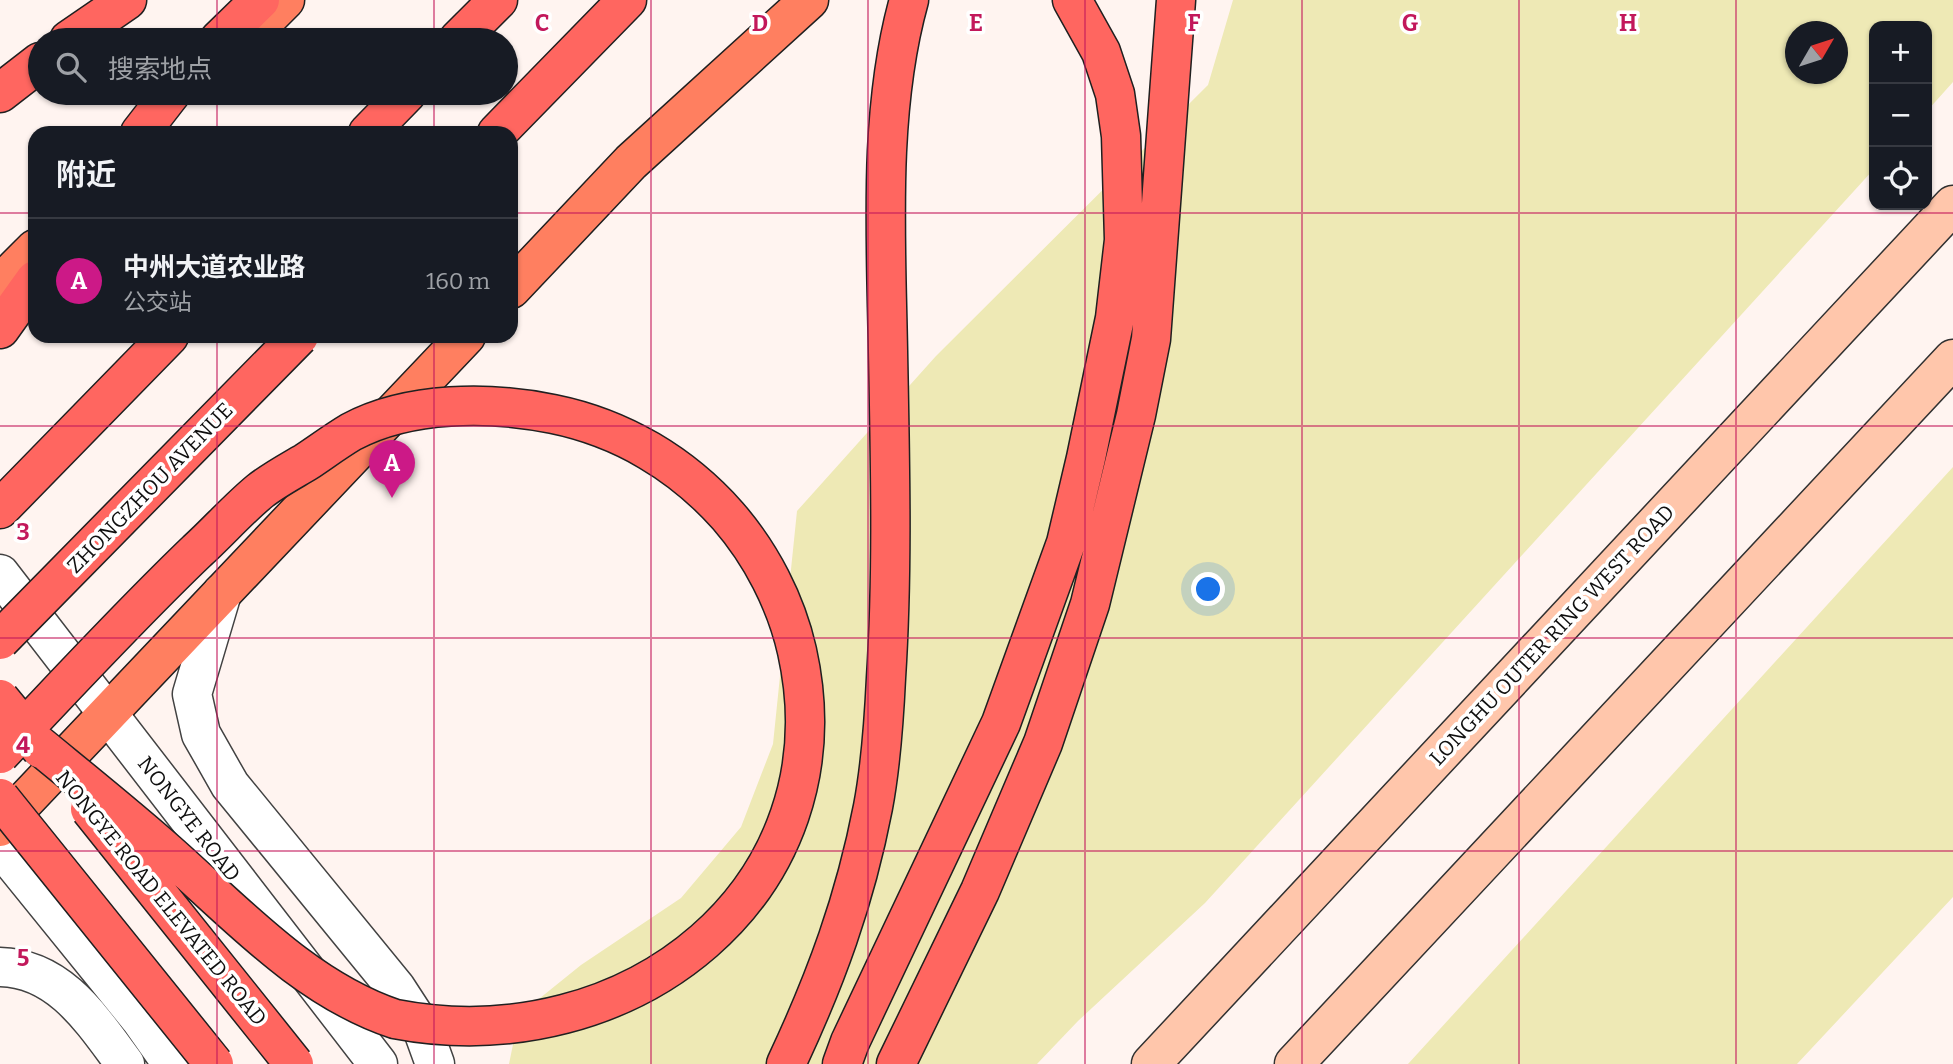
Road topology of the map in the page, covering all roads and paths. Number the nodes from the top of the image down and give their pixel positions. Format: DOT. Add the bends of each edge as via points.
graph roads {
  1 [pos="127,0"];
  2 [pos="260,0"];
  3 [pos="285,0"];
  4 [pos="498,0"];
  5 [pos="627,0"];
  6 [pos="808,0"];
  7 [pos="909,0"];
  8 [pos="1072,0"];
  9 [pos="1176,0"];
  10 [pos="86,28"];
  11 [pos="231,28"];
  12 [pos="257,28"];
  13 [pos="470,28"];
  14 [pos="28,71"];
  15 [pos="0,93"];
  16 [pos="162,105"];
  17 [pos="180,105"];
  18 [pos="395,105"];
  19 [pos="145,126"];
  20 [pos="159,126"];
  21 [pos="375,126"];
  22 [pos="504,126"];
  23 [pos="1953,205"];
  24 [pos="28,256"];
  25 [pos="518,282"];
  26 [pos="0,284"];
  27 [pos="28,290"];
  28 [pos="0,329"];
  29 [pos="162,343"];
  30 [pos="292,343"];
  31 [pos="459,343"];
  32 [pos="1953,359"];
  33 [pos="0,509"];
  34 [pos="0,573"];
  35 [pos="222,593"];
  36 [pos="0,640"];
  37 [pos="0,699"];
  38 [pos="108,713"];
  39 [pos="17,748"];
  40 [pos="0,798"];
  41 [pos="0,827"];
  42 [pos="0,846"];
  43 [pos="0,967"];
  44 [pos="125,1064"];
  45 [pos="172,1064"];
  46 [pos="214,1064"];
  47 [pos="294,1064"];
  48 [pos="378,1064"];
  49 [pos="435,1064"];
  50 [pos="786,1064"];
  51 [pos="842,1064"];
  52 [pos="895,1064"];
  53 [pos="1151,1064"];
  54 [pos="1294,1064"];
  1 -- 10 [label="highway"];
  2 -- 11 [label="highway"];
  3 -- 12 [label="main road"];
  4 -- 13 [label="highway"];
  5 -- 22 [label="highway"];
  6 -- 25 [label="main road" via="631,162"];
  7 -- 50 [label="highway" via="893,80 888,156 891,597 874,804 857,880 828,971"];
  8 -- 51 [label="highway" via="1101,52 1115,94 1121,136 1124,240 1115,318 1086,458 1066,543 1001,723"];
  9 -- 52 [label="highway" via="1151,339 1090,604 1042,743 980,891"];
  14 -- 15 [label="highway"];
  16 -- 19 [label="highway"];
  17 -- 20 [label="main road"];
  18 -- 21 [label="highway"];
  23 -- 53 [label="main road, LONGHU OUTER RING WEST ROAD"];
  24 -- 26 [label="main road"];
  27 -- 28 [label="highway"];
  29 -- 33 [label="highway"];
  30 -- 36 [label="highway, ZHONGZHOU AVENUE, bridge"];
  31 -- 35 [label="main road"];
  32 -- 54 [label="main road"];
  34 -- 38 [label="street, NONGYE ROAD"];
  35 -- 38 [label="main road"];
  35 -- 49 [label="street" via="192,694 201,734 230,785 396,988 422,1027"];
  37 -- 39 [label="highway, NONGYE ROAD ELEVATED ROAD, bridge"];
  38 -- 41 [label="main road"];
  38 -- 48 [label="street, NONGYE ROAD"];
  39 -- 39 [label="highway, bridge" via="159,588 261,491 352,432 388,416 426,408 506,408 574,418 649,450 683,473 741,531 782,602 803,677 806,716 804,755 786,831 751,900 727,930 697,960 614,1013 566,1028 500,1035 444,1031 391,1018 345,995 292,963 150,837"];
  39 -- 47 [label="highway, NONGYE ROAD ELEVATED ROAD, bridge" via="169,906"];
  40 -- 46 [label="highway, bridge"];
  42 -- 45 [label="street"];
  43 -- 44 [label="street" via="14,967 46,979 80,1004"];
}
